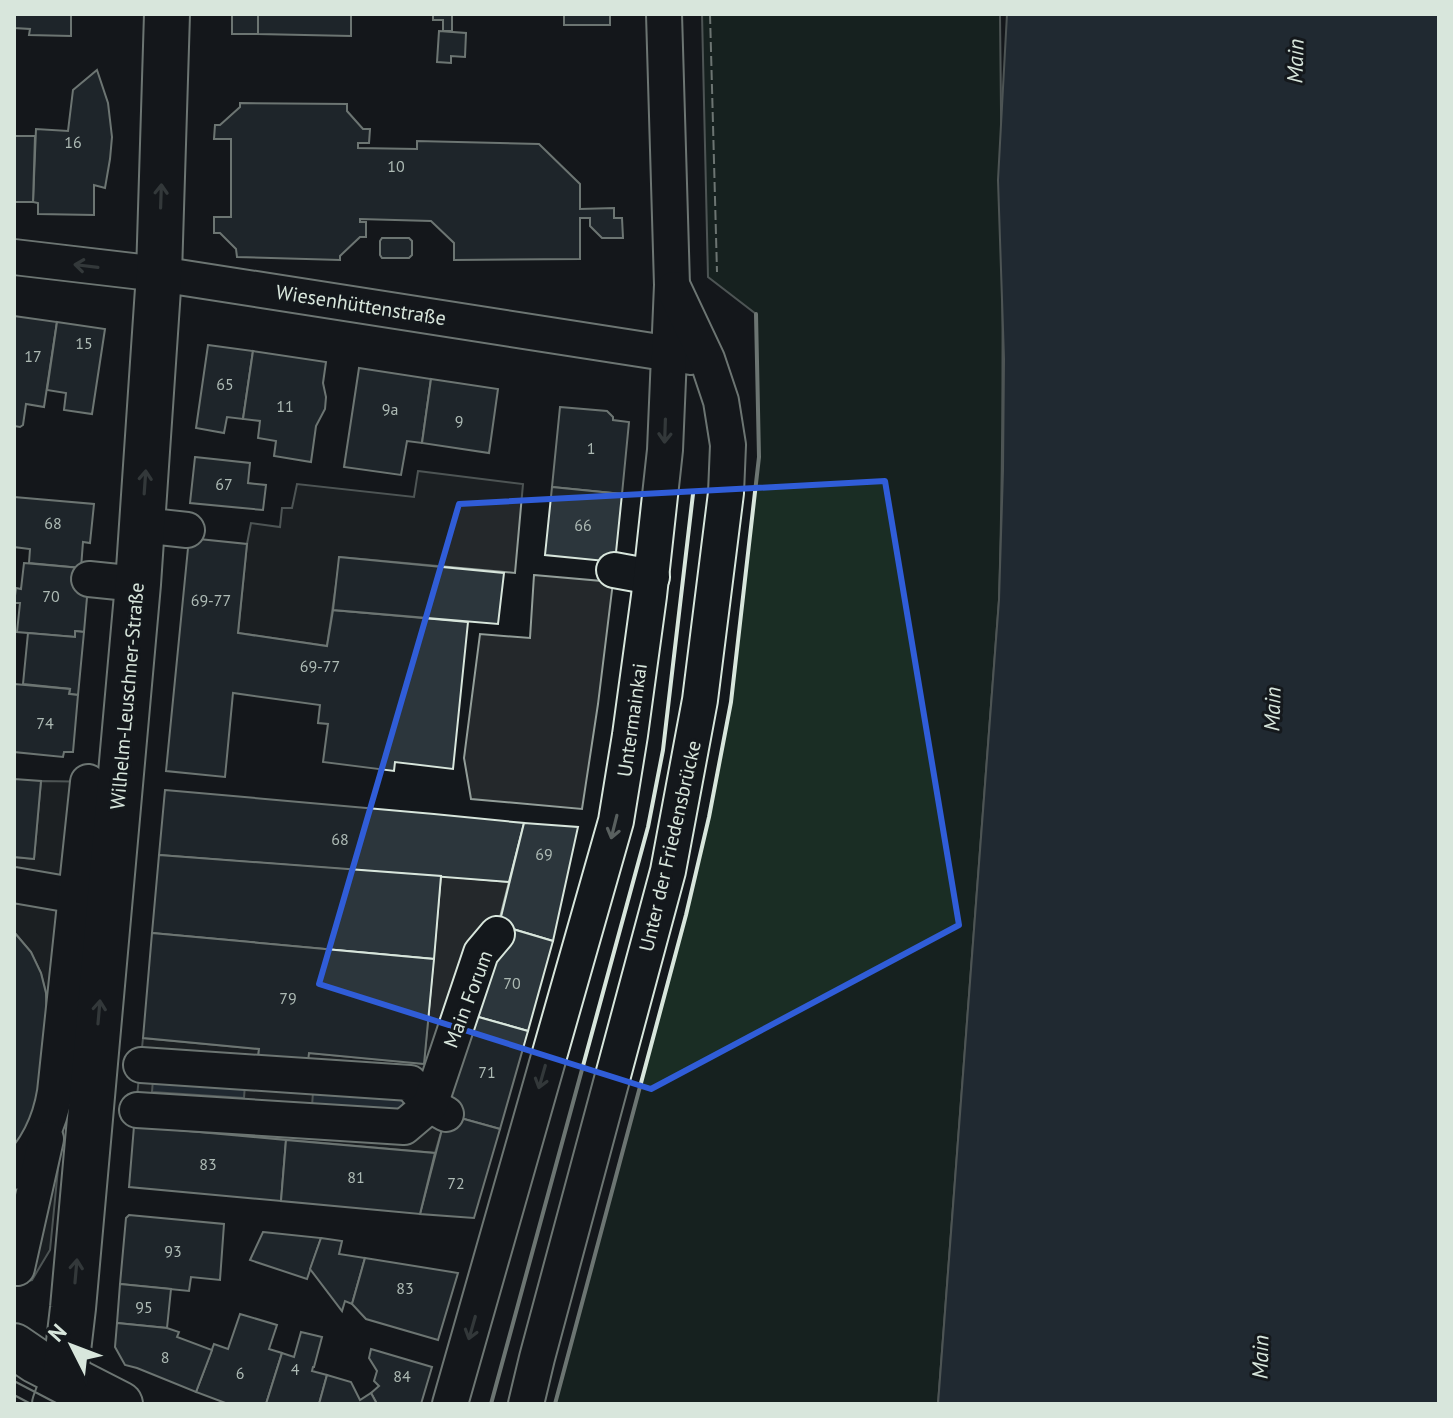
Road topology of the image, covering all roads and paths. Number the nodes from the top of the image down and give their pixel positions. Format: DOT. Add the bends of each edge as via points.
graph roads {
  1 [pos="167,14"];
  2 [pos="664,14"];
  3 [pos="14,257"];
  4 [pos="159,274"];
  5 [pos="672,285"];
  6 [pos="668,353"];
  7 [pos="707,359"];
  8 [pos="142,525"];
  9 [pos="187,530"];
  10 [pos="614,570"];
  11 [pos="652,577"];
  12 [pos="89,579"];
  13 [pos="138,584"];
  14 [pos="88,782"];
  15 [pos="14,885"];
  16 [pos="82,896"];
  17 [pos="497,934"];
  18 [pos="141,1065"];
  19 [pos="279,1071"];
  20 [pos="429,1101"];
  21 [pos="137,1110"];
  22 [pos="51,1116"];
  23 [pos="277,1120"];
  24 [pos="14,1172"];
  25 [pos="15,1267"];
  26 [pos="14,1346"];
  27 [pos="60,1390"];
  28 [pos="120,1404"];
  29 [pos="450,1404"];
  30 [pos="526,1404"];
  4 -- 1 [label="main road, Wilhelm-Leuschner-Straße, one-way"];
  2 -- 5 [label="street, Untermainkai"];
  4 -- 3 [label="street, Wiesenhüttenstraße, one-way"];
  4 -- 6 [label="street, Wiesenhüttenstraße"];
  8 -- 4 [label="main road, Wilhelm-Leuschner-Straße, one-way"];
  5 -- 6 [label="street, Untermainkai"];
  5 -- 7 [label="street, Unter der Friedensbrücke"];
  6 -- 7 [label="street, Wiesenhüttenstraße"];
  6 -- 11 [label="street, Untermainkai, one-way"];
  7 -- 30 [label="street, Unter der Friedensbrücke" via="721,401 728,457 693,742 668,871"];
  8 -- 9 [label="street"];
  8 -- 13 [label="main road, Wilhelm-Leuschner-Straße"];
  10 -- 11 [label="street"];
  11 -- 29 [label="street, Untermainkai, one-way" via="616,821"];
  12 -- 13 [label="street"];
  27 -- 13 [label="main road, Wilhelm-Leuschner-Straße, one-way" via="74,1294"];
  14 -- 16 [label="street, Wilhelm-Leuschner-Straße"];
  15 -- 16 [label="street"];
  16 -- 22 [label="street, Wilhelm-Leuschner-Straße"];
  17 -- 20 [label="street, Main Forum" via="481,953"];
  18 -- 19 [label="street"];
  19 -- 20 [label="street"];
  19 -- 23 [label="street"];
  20 -- 23 [label="street, Main Forum" via="404,1127"];
  21 -- 23 [label="street, Main Forum"];
  22 -- 24 [label="street, Wilhelm-Leuschner-Straße"];
  22 -- 25 [label="street, Wilhelm-Leuschner-Straße"];
  26 -- 27 [label="main road" via="36,1361"];
  27 -- 28 [label="main road"];
}
